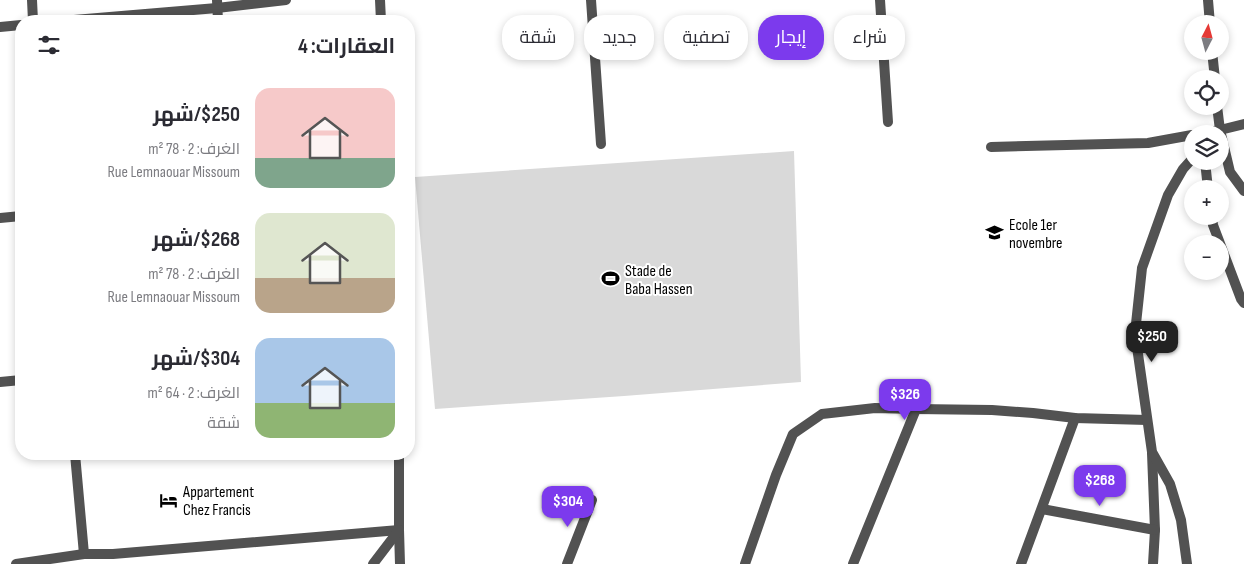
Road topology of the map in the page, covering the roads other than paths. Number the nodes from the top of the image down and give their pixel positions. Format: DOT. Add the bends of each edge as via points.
graph roads {
  1 [pos="32,0"];
  2 [pos="286,0"];
  3 [pos="380,0"];
  4 [pos="591,0"];
  5 [pos="880,0"];
  6 [pos="1208,0"];
  7 [pos="217,4"];
  8 [pos="33,15"];
  9 [pos="117,15"];
  10 [pos="381,15"];
  11 [pos="1209,15"];
  12 [pos="15,26"];
  13 [pos="0,27"];
  14 [pos="888,122"];
  15 [pos="1244,124"];
  16 [pos="1229,129"];
  17 [pos="1184,136"];
  18 [pos="601,144"];
  19 [pos="991,147"];
  20 [pos="1184,168"];
  21 [pos="1229,169"];
  22 [pos="1244,191"];
  23 [pos="15,217"];
  24 [pos="0,218"];
  25 [pos="1213,225"];
  26 [pos="1244,303"];
  27 [pos="15,381"];
  28 [pos="0,382"];
  29 [pos="916,408"];
  30 [pos="1075,418"];
  31 [pos="1147,420"];
  32 [pos="1152,452"];
  33 [pos="76,460"];
  34 [pos="399,460"];
  35 [pos="592,500"];
  36 [pos="1042,509"];
  37 [pos="399,530"];
  38 [pos="1155,530"];
  39 [pos="84,554"];
  40 [pos="16,564"];
  41 [pos="373,564"];
  42 [pos="400,564"];
  43 [pos="567,564"];
  44 [pos="745,564"];
  45 [pos="853,564"];
  46 [pos="1021,564"];
  47 [pos="1154,564"];
  48 [pos="1187,564"];
  1 -- 8 [label="street"];
  2 -- 7 [label="street"];
  3 -- 10 [label="street"];
  4 -- 18 [label="street"];
  5 -- 14 [label="street"];
  6 -- 11 [label="street"];
  7 -- 9 [label="street"];
  12 -- 13 [label="street"];
  15 -- 16 [label="street"];
  17 -- 19 [label="street" via="1148,143"];
  20 -- 31 [label="street" via="1168,195 1142,268 1135,333"];
  21 -- 22 [label="street"];
  23 -- 24 [label="street"];
  25 -- 26 [label="street"];
  27 -- 28 [label="street"];
  29 -- 30 [label="street" via="992,410"];
  29 -- 44 [label="street" via="875,408 822,414 793,434"];
  29 -- 45 [label="street"];
  30 -- 31 [label="street"];
  30 -- 36 [label="street"];
  31 -- 32 [label="street"];
  32 -- 38 [label="street"];
  32 -- 48 [label="street" via="1170,484 1181,520"];
  33 -- 39 [label="street"];
  34 -- 37 [label="street"];
  35 -- 43 [label="street"];
  36 -- 38 [label="street"];
  36 -- 46 [label="street"];
  37 -- 39 [label="street"];
  37 -- 41 [label="street"];
  37 -- 42 [label="street"];
  38 -- 47 [label="street"];
  39 -- 40 [label="street"];
}
